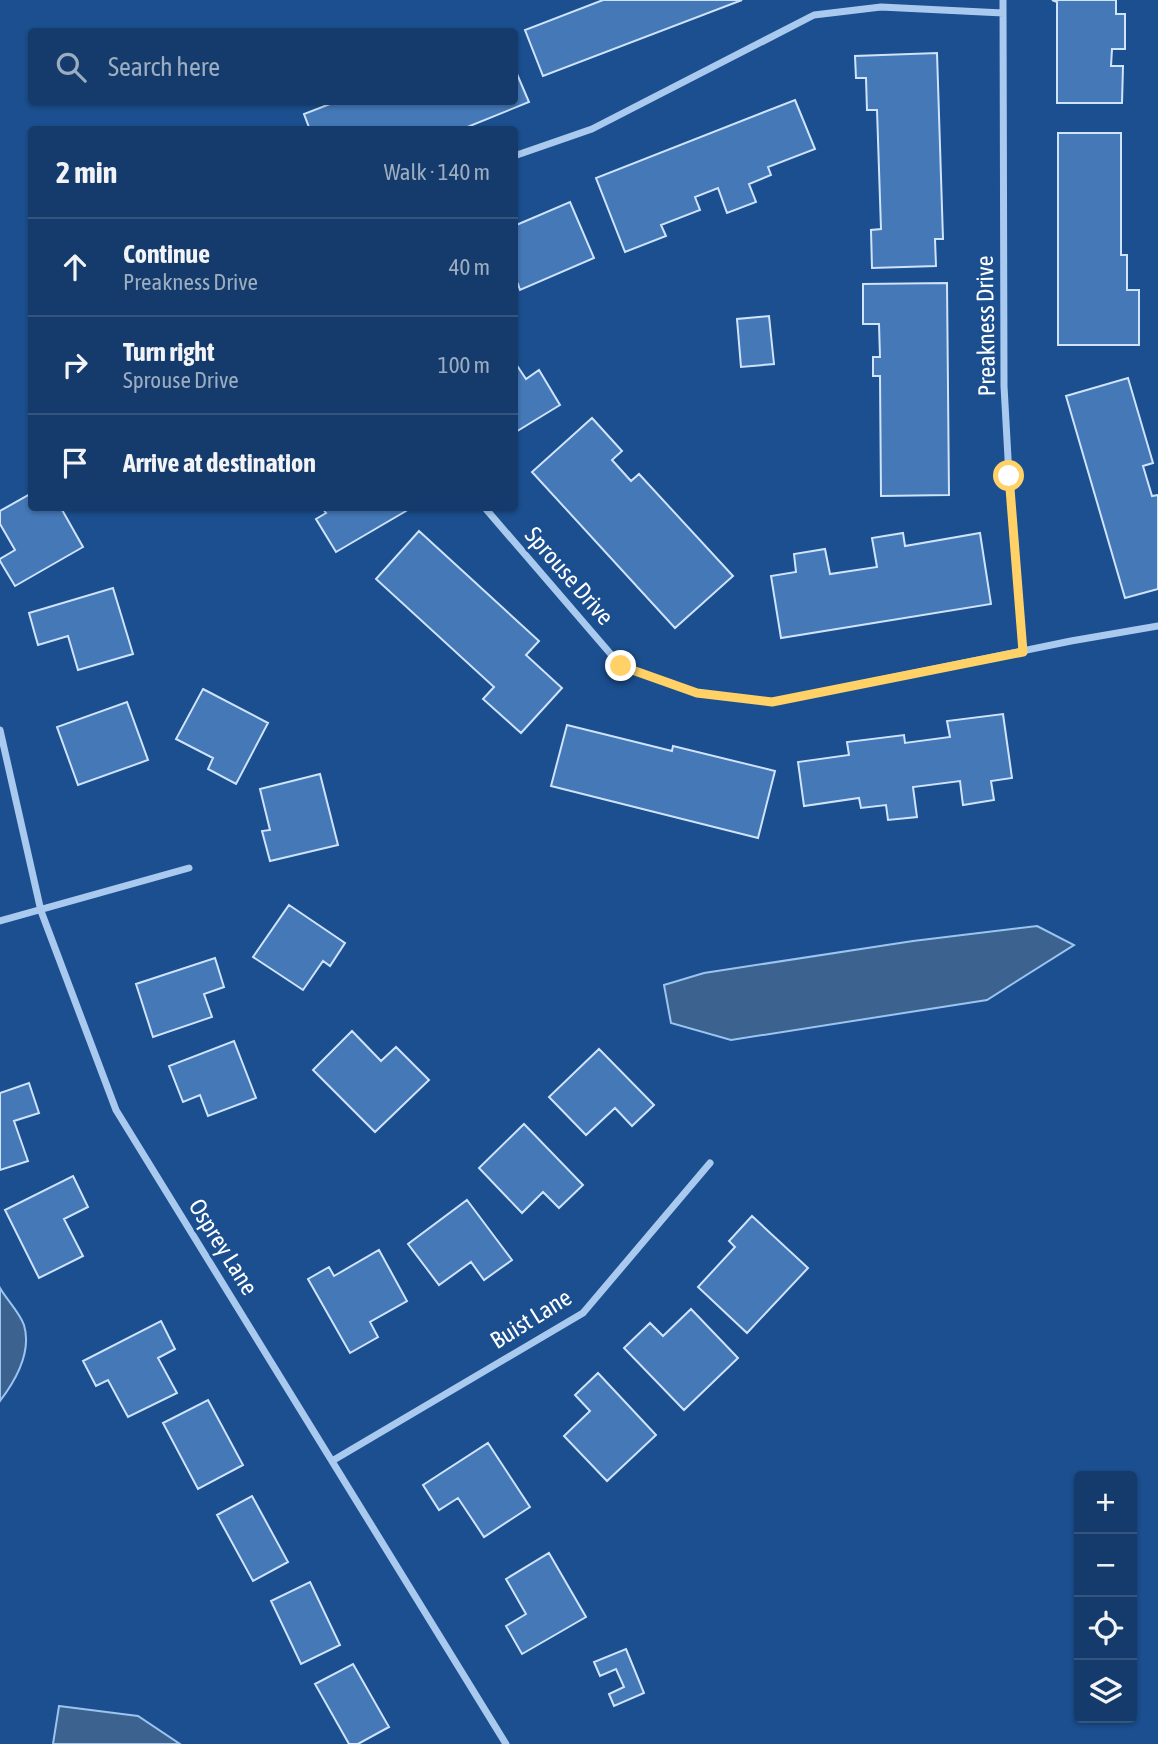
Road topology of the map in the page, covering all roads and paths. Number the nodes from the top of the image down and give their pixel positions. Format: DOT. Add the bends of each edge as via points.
graph roads {
  1 [pos="1003,0"];
  2 [pos="1003,13"];
  3 [pos="518,155"];
  4 [pos="488,511"];
  5 [pos="1158,626"];
  6 [pos="1023,652"];
  7 [pos="0,730"];
  8 [pos="188,868"];
  9 [pos="41,911"];
  10 [pos="0,921"];
  11 [pos="710,1163"];
  12 [pos="332,1461"];
  13 [pos="506,1744"];
  1 -- 2 [label="street, Preakness Drive"];
  2 -- 3 [label="street" via="881,7 814,15 592,129"];
  2 -- 6 [label="street, Preakness Drive" via="1004,386"];
  4 -- 6 [label="street, Sprouse Drive" via="621,666 697,693 772,702"];
  5 -- 6 [label="street, Sprouse Drive"];
  7 -- 9 [label="street, Osprey Lane"];
  8 -- 9 [label="street"];
  9 -- 10 [label="street"];
  9 -- 12 [label="street, Osprey Lane" via="116,1110"];
  11 -- 12 [label="street, Buist Lane" via="583,1313"];
  12 -- 13 [label="street, Osprey Lane"];
}
